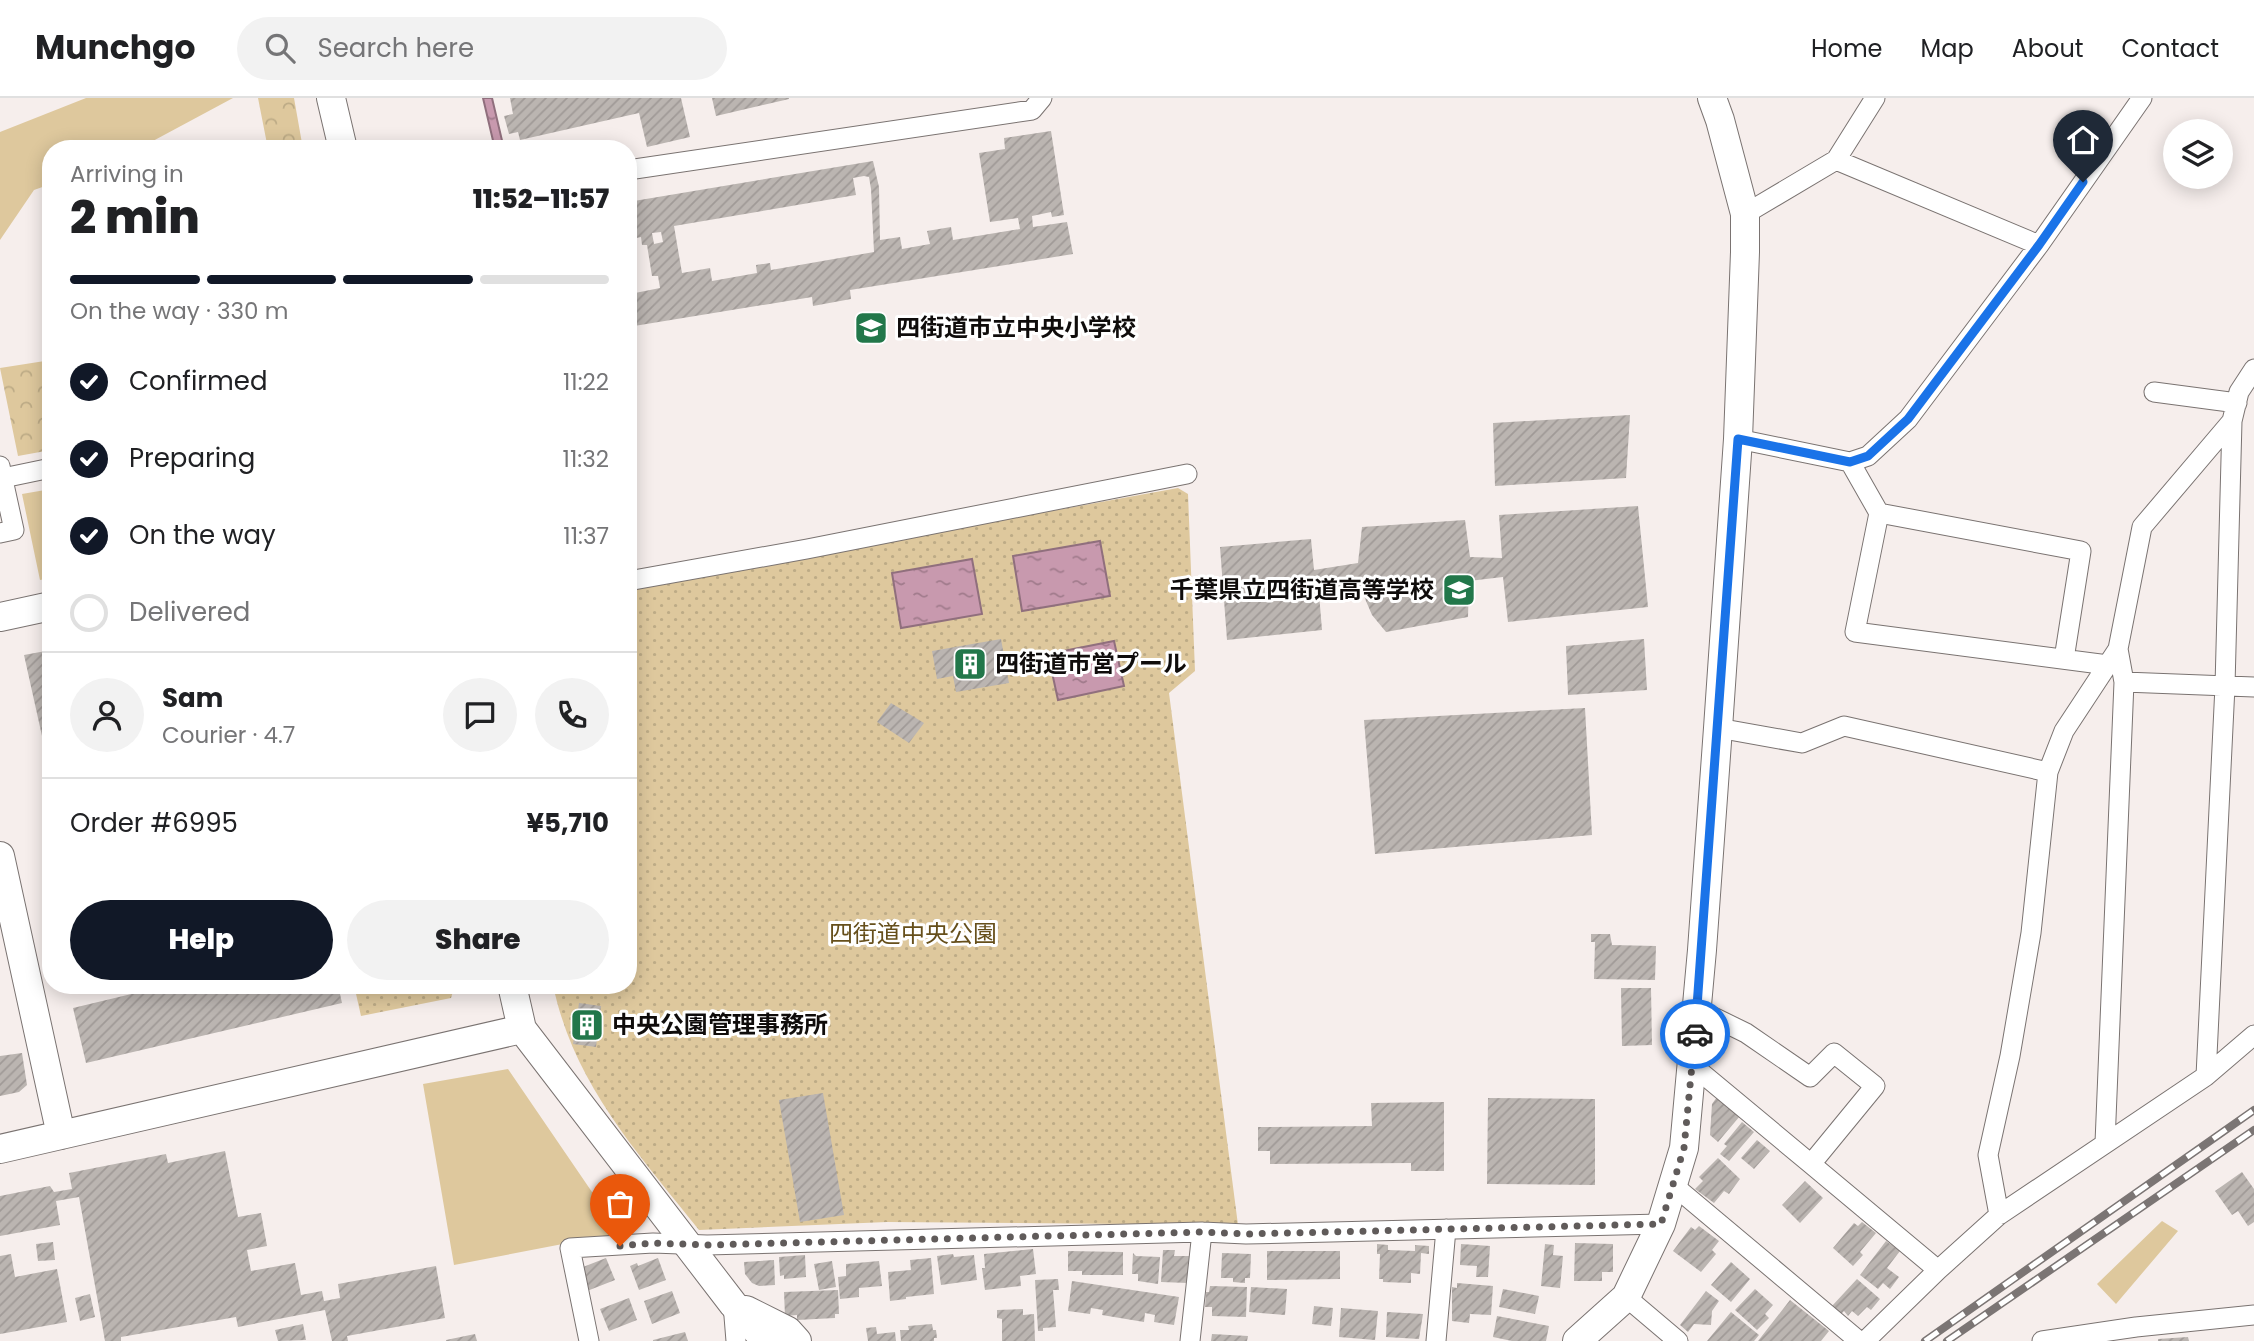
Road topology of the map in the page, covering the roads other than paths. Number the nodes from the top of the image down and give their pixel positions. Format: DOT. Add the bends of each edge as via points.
graph roads {
  1 [pos="331,98"];
  2 [pos="1042,98"];
  3 [pos="1712,98"];
  4 [pos="1875,98"];
  5 [pos="2142,98"];
  6 [pos="341,140"];
  7 [pos="1836,160"];
  8 [pos="637,169"];
  9 [pos="1745,214"];
  10 [pos="2039,245"];
  11 [pos="2254,369"];
  12 [pos="2154,392"];
  13 [pos="2234,412"];
  14 [pos="1738,439"];
  15 [pos="1850,462"];
  16 [pos="42,469"];
  17 [pos="1,472"];
  18 [pos="1187,474"];
  19 [pos="1879,513"];
  20 [pos="0,533"];
  21 [pos="637,579"];
  22 [pos="42,608"];
  23 [pos="0,618"];
  24 [pos="2113,657"];
  25 [pos="2064,659"];
  26 [pos="2124,682"];
  27 [pos="2225,686"];
  28 [pos="2254,687"];
  29 [pos="1718,728"];
  30 [pos="2048,772"];
  31 [pos="0,856"];
  32 [pos="514,994"];
  33 [pos="1697,1009"];
  34 [pos="522,1029"];
  35 [pos="2254,1035"];
  36 [pos="1692,1065"];
  37 [pos="2206,1076"];
  38 [pos="61,1135"];
  39 [pos="2105,1143"];
  40 [pos="0,1149"];
  41 [pos="1811,1164"];
  42 [pos="1672,1185"];
  43 [pos="1998,1215"];
  44 [pos="1661,1224"];
  45 [pos="1446,1229"];
  46 [pos="1202,1232"];
  47 [pos="691,1246"];
  48 [pos="1938,1270"];
  49 [pos="1626,1297"];
  50 [pos="733,1304"];
  51 [pos="2254,1315"];
  52 [pos="2136,1334"];
  53 [pos="589,1341"];
  54 [pos="736,1341"];
  55 [pos="766,1341"];
  56 [pos="797,1341"];
  57 [pos="1190,1341"];
  58 [pos="1436,1341"];
  59 [pos="1577,1341"];
  60 [pos="1678,1341"];
  61 [pos="1860,1341"];
  62 [pos="1865,1341"];
  63 [pos="2042,1341"];
  1 -- 6 [label="street"];
  2 -- 8 [label="street" via="1032,110"];
  3 -- 9 [label="street"];
  4 -- 7 [label="street"];
  5 -- 10 [label="street"];
  7 -- 9 [label="street"];
  7 -- 10 [label="street"];
  9 -- 14 [label="street"];
  10 -- 15 [label="street" via="1908,419 1868,456"];
  11 -- 13 [label="street" via="2239,392"];
  12 -- 13 [label="street"];
  13 -- 24 [label="street" via="2142,527"];
  13 -- 27 [label="street"];
  14 -- 15 [label="street"];
  14 -- 29 [label="street"];
  15 -- 19 [label="street"];
  16 -- 17 [label="street"];
  17 -- 20 [label="street" via="14,530"];
  18 -- 21 [label="street"];
  19 -- 25 [label="street" via="2081,551"];
  19 -- 25 [label="street" via="1855,632"];
  22 -- 23 [label="street"];
  24 -- 25 [label="street"];
  24 -- 26 [label="street"];
  24 -- 30 [label="street" via="2064,731"];
  26 -- 27 [label="street"];
  26 -- 39 [label="street"];
  27 -- 28 [label="street"];
  27 -- 37 [label="street"];
  29 -- 30 [label="street" via="1802,743 1844,726"];
  29 -- 33 [label="street"];
  30 -- 43 [label="street" via="2031,933 1988,1155"];
  31 -- 38 [label="street"];
  32 -- 34 [label="street"];
  33 -- 36 [label="street"];
  33 -- 41 [label="street" via="1746,1033 1810,1077 1834,1053 1875,1086"];
  34 -- 38 [label="street"];
  34 -- 47 [label="street"];
  35 -- 37 [label="street"];
  36 -- 41 [label="street"];
  36 -- 42 [label="street" via="1684,1148"];
  37 -- 39 [label="street"];
  38 -- 40 [label="street"];
  39 -- 43 [label="street"];
  41 -- 48 [label="street"];
  42 -- 44 [label="street"];
  42 -- 61 [label="street"];
  43 -- 48 [label="street"];
  44 -- 45 [label="street"];
  44 -- 49 [label="street"];
  45 -- 46 [label="street"];
  45 -- 58 [label="street"];
  46 -- 47 [label="street"];
  46 -- 57 [label="street"];
  47 -- 50 [label="street"];
  47 -- 53 [label="street" via="653,1243 570,1248"];
  48 -- 62 [label="street"];
  49 -- 59 [label="street"];
  49 -- 60 [label="street"];
  50 -- 54 [label="street"];
  50 -- 55 [label="street"];
  50 -- 56 [label="street" via="788,1331"];
  51 -- 52 [label="street"];
  52 -- 63 [label="street"];
}
